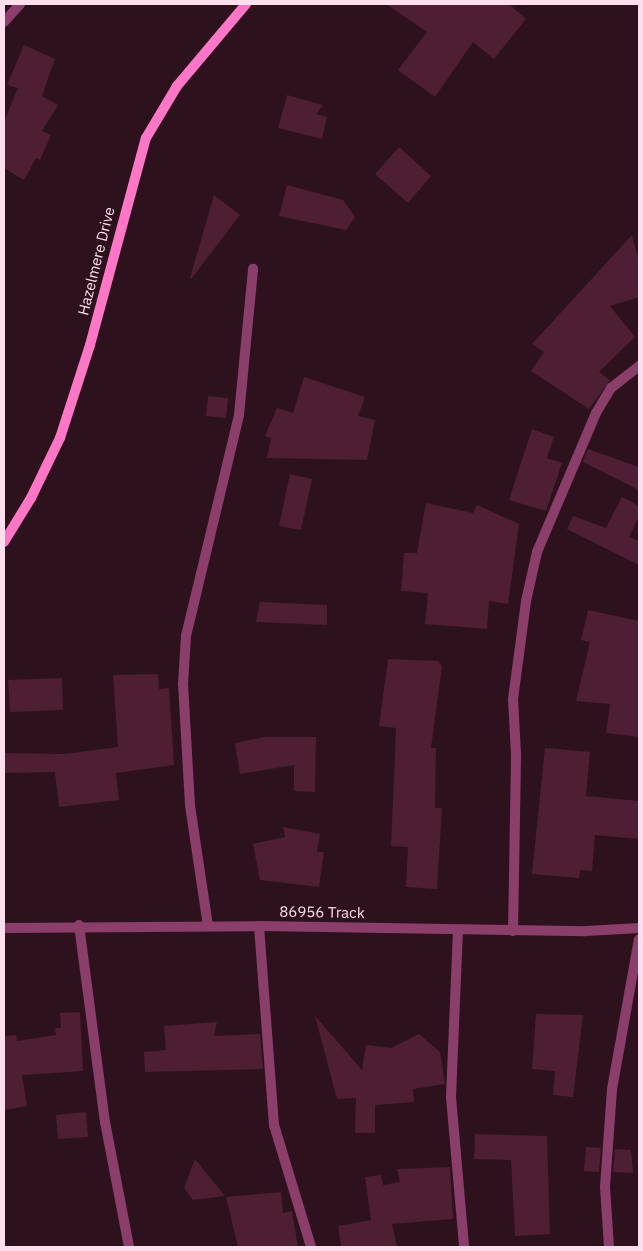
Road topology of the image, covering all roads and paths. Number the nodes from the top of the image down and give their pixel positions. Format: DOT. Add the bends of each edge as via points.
graph roads {
  1 [pos="20,4"];
  2 [pos="246,4"];
  3 [pos="4,22"];
  4 [pos="253,269"];
  5 [pos="639,366"];
  6 [pos="4,542"];
  7 [pos="79,925"];
  8 [pos="208,926"];
  9 [pos="259,926"];
  10 [pos="4,928"];
  11 [pos="639,928"];
  12 [pos="458,930"];
  13 [pos="513,931"];
  14 [pos="639,939"];
  15 [pos="129,1247"];
  16 [pos="311,1247"];
  17 [pos="464,1247"];
  18 [pos="609,1247"];
  1 -- 3 [label="street"];
  2 -- 6 [label="street, Hazelmere Drive" via="177,86 146,138 90,345 60,438 31,498"];
  4 -- 8 [label="street" via="239,415 186,636 183,684 190,805"];
  5 -- 13 [label="street" via="611,388 596,413 541,543 530,584 513,699"];
  7 -- 8 [label="street, 86956 Track"];
  7 -- 10 [label="street, 86956 Track"];
  7 -- 15 [label="street" via="105,1122"];
  8 -- 9 [label="street, 86956 Track"];
  9 -- 12 [label="street, 86956 Track"];
  9 -- 16 [label="street" via="274,1125"];
  11 -- 13 [label="street, 86956 Track"];
  12 -- 13 [label="street, 86956 Track"];
  12 -- 17 [label="street" via="451,1097"];
  14 -- 18 [label="street" via="612,1089 605,1186"];
}
